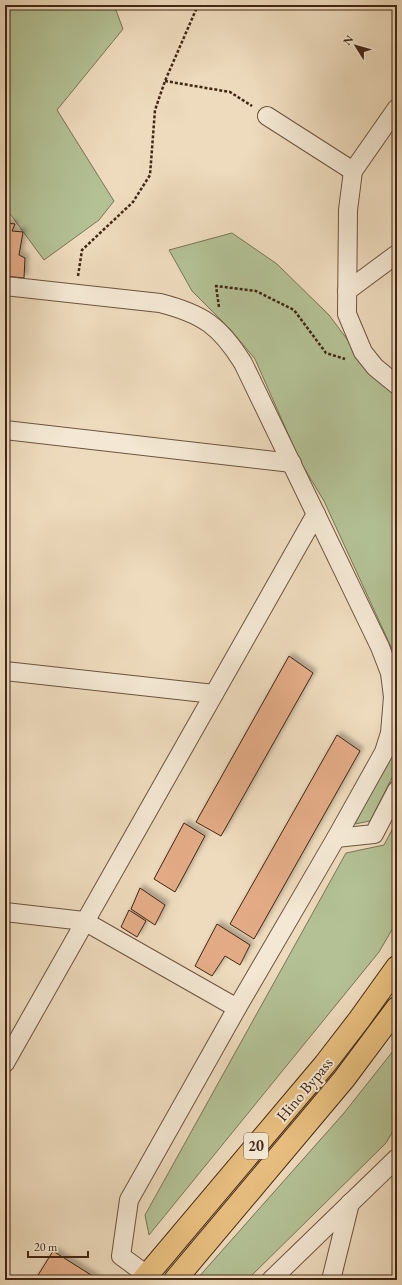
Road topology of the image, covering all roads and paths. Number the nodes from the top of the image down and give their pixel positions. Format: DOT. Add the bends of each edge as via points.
graph roads {
  1 [pos="198,5"];
  2 [pos="165,82"];
  3 [pos="397,108"];
  4 [pos="267,116"];
  5 [pos="353,171"];
  6 [pos="397,254"];
  7 [pos="5,286"];
  8 [pos="347,291"];
  9 [pos="76,294"];
  10 [pos="220,331"];
  11 [pos="375,367"];
  12 [pos="397,385"];
  13 [pos="5,430"];
  14 [pos="292,462"];
  15 [pos="316,514"];
  16 [pos="5,671"];
  17 [pos="214,694"];
  18 [pos="397,790"];
  19 [pos="336,838"];
  20 [pos="5,912"];
  21 [pos="84,921"];
  22 [pos="397,967"];
  23 [pos="237,1008"];
  24 [pos="391,1016"];
  25 [pos="5,1063"];
  26 [pos="397,1158"];
  27 [pos="350,1203"];
  28 [pos="145,1278"];
  29 [pos="174,1280"];
  30 [pos="271,1280"];
  31 [pos="331,1280"];
  1 -- 2 [label="path"];
  2 -- 4 [label="path" via="230,92"];
  2 -- 9 [label="path" via="155,110 150,175 134,202 82,250"];
  3 -- 5 [label="street"];
  4 -- 5 [label="street"];
  5 -- 8 [label="street" via="348,210"];
  6 -- 8 [label="street"];
  7 -- 9 [label="street"];
  8 -- 11 [label="street" via="347,314 363,352"];
  9 -- 10 [label="street" via="176,307 205,320"];
  10 -- 11 [label="path" via="221,319 216,286 256,291 294,310 326,353"];
  10 -- 14 [label="street" via="243,363"];
  11 -- 12 [label="street"];
  13 -- 14 [label="street"];
  14 -- 15 [label="street"];
  15 -- 17 [label="street"];
  15 -- 19 [label="street" via="386,660 393,697 390,733 384,752"];
  16 -- 17 [label="street"];
  17 -- 21 [label="street"];
  18 -- 19 [label="street" via="374,834"];
  19 -- 23 [label="street"];
  20 -- 21 [label="street"];
  21 -- 23 [label="street"];
  21 -- 25 [label="street"];
  22 -- 28 [label="highway, Hino Bypass / 20" via="325,1064"];
  23 -- 28 [label="street" via="130,1200 121,1256"];
  24 -- 29 [label="highway, Hino Bypass / 20" via="344,1079"];
  26 -- 27 [label="street"];
  27 -- 30 [label="street"];
  27 -- 31 [label="street"];
}
